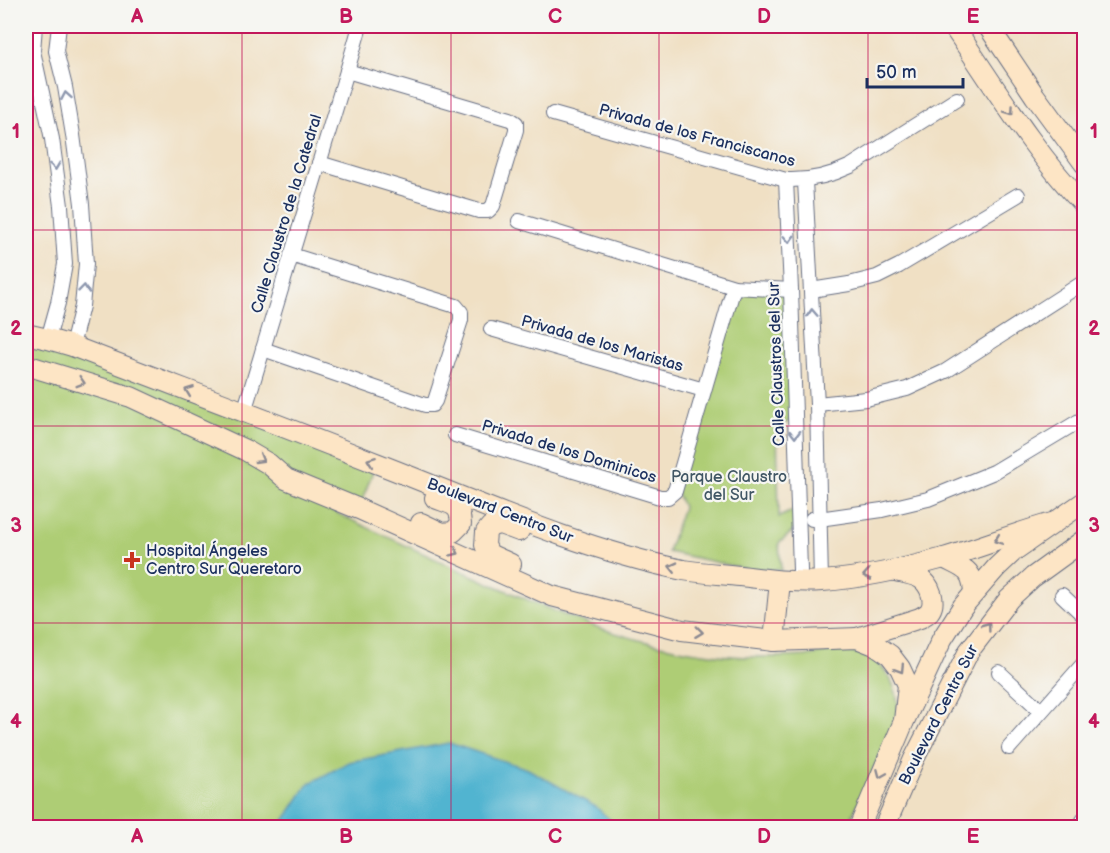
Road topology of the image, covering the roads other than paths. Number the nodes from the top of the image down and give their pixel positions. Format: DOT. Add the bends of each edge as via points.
graph roads {
  1 [pos="35,26"];
  2 [pos="59,26"];
  3 [pos="360,26"];
  4 [pos="953,26"];
  5 [pos="988,26"];
  6 [pos="347,71"];
  7 [pos="957,99"];
  8 [pos="553,114"];
  9 [pos="73,135"];
  10 [pos="52,139"];
  11 [pos="319,163"];
  12 [pos="1084,163"];
  13 [pos="786,180"];
  14 [pos="805,181"];
  15 [pos="1018,195"];
  16 [pos="1084,205"];
  17 [pos="519,221"];
  18 [pos="291,255"];
  19 [pos="65,264"];
  20 [pos="86,264"];
  21 [pos="1081,284"];
  22 [pos="734,286"];
  23 [pos="791,290"];
  24 [pos="811,290"];
  25 [pos="491,329"];
  26 [pos="26,334"];
  27 [pos="48,339"];
  28 [pos="814,342"];
  29 [pos="793,344"];
  30 [pos="72,346"];
  31 [pos="263,349"];
  32 [pos="26,365"];
  33 [pos="704,390"];
  34 [pos="817,404"];
  35 [pos="244,412"];
  36 [pos="1084,418"];
  37 [pos="455,435"];
  38 [pos="396,471"];
  39 [pos="1084,502"];
  40 [pos="798,518"];
  41 [pos="380,519"];
  42 [pos="819,519"];
  43 [pos="1052,523"];
  44 [pos="568,538"];
  45 [pos="1084,540"];
  46 [pos="944,558"];
  47 [pos="893,571"];
  48 [pos="790,581"];
  49 [pos="821,581"];
  50 [pos="974,592"];
  51 [pos="1062,595"];
  52 [pos="552,596"];
  53 [pos="1084,616"];
  54 [pos="857,638"];
  55 [pos="774,641"];
  56 [pos="1084,663"];
  57 [pos="999,672"];
  58 [pos="1041,711"];
  59 [pos="904,722"];
  60 [pos="1009,748"];
  61 [pos="858,828"];
  62 [pos="884,828"];
  1 -- 10 [label="street" via="33,51"];
  9 -- 2 [label="street, one-way" via="56,51"];
  3 -- 6 [label="street, Calle Claustro de la Catedral"];
  4 -- 16 [label="street, one-way" via="1008,109"];
  5 -- 12 [label="street"];
  6 -- 11 [label="street, Calle Claustro de la Catedral"];
  6 -- 11 [label="street" via="516,123 493,206 488,211 479,211"];
  7 -- 14 [label="street, Privada de los Franciscanos" via="850,166"];
  8 -- 13 [label="street, Privada de los Franciscanos"];
  9 -- 10 [label="street"];
  9 -- 20 [label="street"];
  10 -- 19 [label="street, one-way"];
  11 -- 18 [label="street, Calle Claustro de la Catedral"];
  13 -- 14 [label="street, Privada de los Franciscanos"];
  13 -- 23 [label="street, Calle Claustros del Sur, one-way"];
  14 -- 24 [label="street"];
  15 -- 24 [label="street" via="899,267 849,285"];
  17 -- 22 [label="street"];
  18 -- 31 [label="street, Calle Claustro de la Catedral"];
  18 -- 31 [label="street" via="456,306 461,312 460,320 432,405"];
  19 -- 20 [label="street"];
  19 -- 27 [label="street"];
  30 -- 20 [label="street, one-way" via="82,306"];
  21 -- 34 [label="street" via="946,371 907,389 866,399"];
  22 -- 23 [label="street"];
  22 -- 33 [label="street, Privada de los Dominicos"];
  23 -- 29 [label="street, Calle Claustros del Sur"];
  28 -- 24 [label="street, one-way"];
  25 -- 33 [label="street, Privada de los Maristas"];
  26 -- 27 [label="street, Boulevard Centro Sur"];
  27 -- 30 [label="street, Boulevard Centro Sur"];
  28 -- 29 [label="street"];
  28 -- 34 [label="street"];
  29 -- 40 [label="street, Calle Claustros del Sur, one-way"];
  35 -- 30 [label="street, Boulevard Centro Sur, one-way"];
  31 -- 35 [label="street, Calle Claustro de la Catedral"];
  32 -- 41 [label="street, Boulevard Centro Sur, one-way" via="131,397 244,450 286,479"];
  33 -- 37 [label="street, Privada de los Dominicos" via="675,491 668,497"];
  34 -- 42 [label="street"];
  38 -- 35 [label="street, Boulevard Centro Sur, one-way"];
  36 -- 42 [label="street" via="994,472 928,499"];
  38 -- 41 [label="street" via="418,492 457,507 461,524 453,532 442,533 401,516"];
  38 -- 44 [label="street, Boulevard Centro Sur"];
  39 -- 43 [label="street, Boulevard Centro Sur"];
  40 -- 42 [label="street"];
  40 -- 48 [label="street, Calle Claustros del Sur" via="800,570"];
  41 -- 52 [label="street, Boulevard Centro Sur, one-way"];
  42 -- 49 [label="street"];
  43 -- 46 [label="street, Boulevard Centro Sur, one-way"];
  43 -- 50 [label="street, Boulevard Centro Sur" via="1015,550"];
  48 -- 44 [label="street, Boulevard Centro Sur, one-way" via="687,570"];
  44 -- 52 [label="street" via="546,541 500,524 486,532 489,554 524,570"];
  62 -- 45 [label="street, Boulevard Centro Sur, one-way" via="969,651 1009,599"];
  46 -- 47 [label="street, Boulevard Centro Sur"];
  46 -- 50 [label="street" via="969,572"];
  47 -- 49 [label="street, Boulevard Centro Sur, one-way"];
  47 -- 54 [label="street" via="912,574 924,582 932,596 929,612"];
  48 -- 49 [label="street, Boulevard Centro Sur"];
  48 -- 55 [label="street"];
  50 -- 59 [label="street, Boulevard Centro Sur" via="942,639"];
  51 -- 53 [label="street"];
  52 -- 55 [label="street, Boulevard Centro Sur, one-way" via="682,630"];
  54 -- 55 [label="street, Boulevard Centro Sur"];
  54 -- 59 [label="street, Boulevard Centro Sur, one-way" via="890,655 900,668 908,685"];
  56 -- 58 [label="street"];
  57 -- 58 [label="street"];
  58 -- 60 [label="street"];
  59 -- 61 [label="street, Boulevard Centro Sur, one-way"];
}
